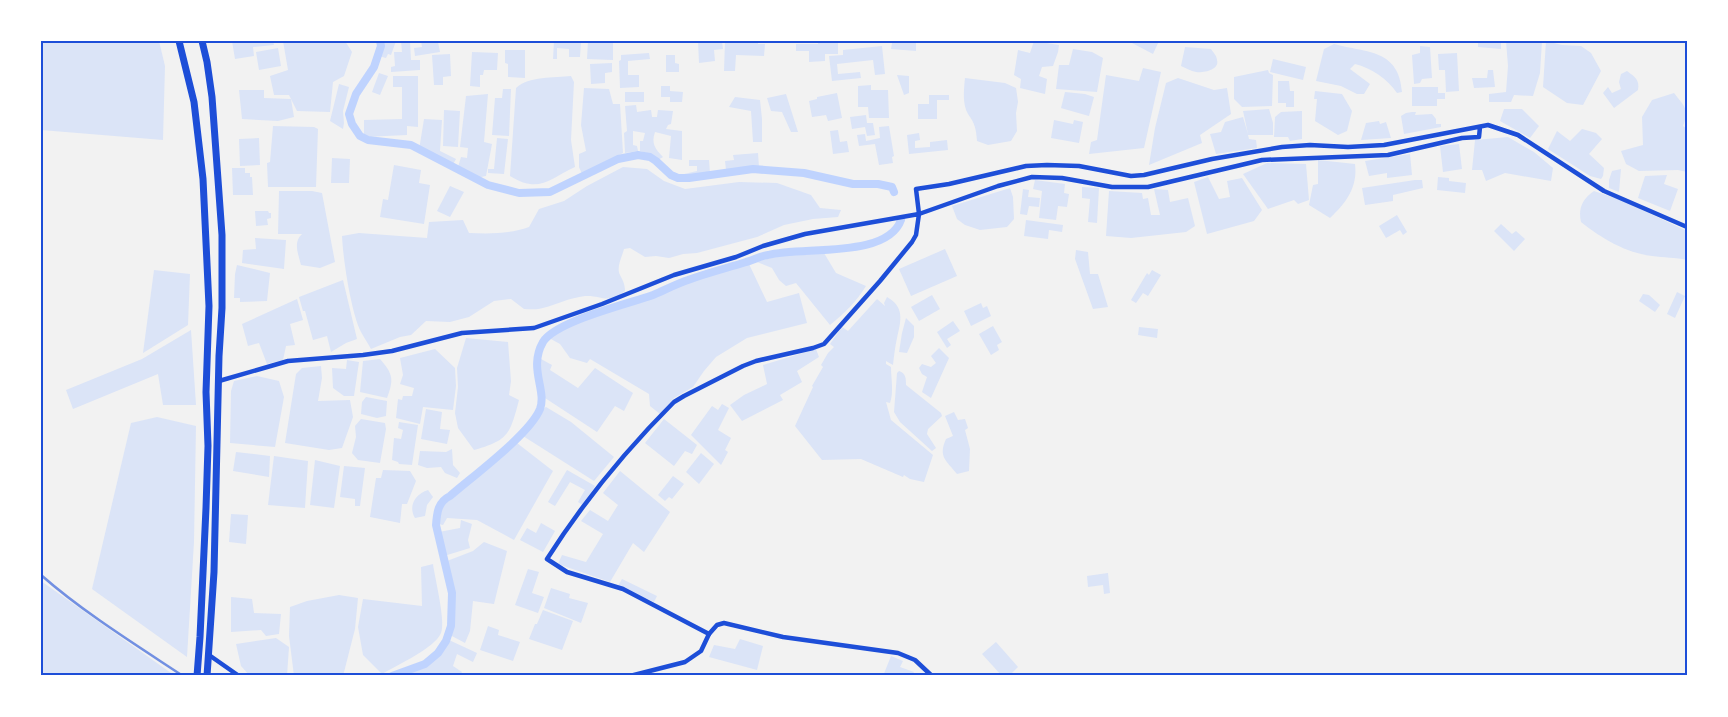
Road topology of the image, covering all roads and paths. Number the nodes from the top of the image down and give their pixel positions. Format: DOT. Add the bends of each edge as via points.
graph roads {
  1 [pos="180,41"];
  2 [pos="202,41"];
  3 [pos="1480,131"];
  4 [pos="1142,177"];
  5 [pos="1147,186"];
  6 [pos="919,214"];
  7 [pos="1687,227"];
  8 [pos="219,380"];
  9 [pos="709,634"];
  10 [pos="209,655"];
  11 [pos="197,676"];
  12 [pos="207,676"];
  13 [pos="239,676"];
  14 [pos="630,676"];
  15 [pos="932,676"];
  1 -- 11 [label="highway" via="194,102 204,179 209,306 206,517"];
  2 -- 8 [label="highway" via="212,97 222,235"];
  3 -- 4 [label="street" via="1384,145 1282,147 1212,159"];
  3 -- 5 [label="street" via="1388,154 1262,160"];
  3 -- 7 [label="street" via="1488,125 1518,135 1592,184"];
  4 -- 5 [label="street"];
  4 -- 6 [label="street" via="1065,165 1026,166 916,189"];
  5 -- 6 [label="street" via="1112,187 1062,178 1032,177"];
  6 -- 8 [label="street" via="805,234 763,246 674,275 534,328 462,333 392,351 288,361"];
  6 -- 9 [label="street" via="912,242 824,344 743,366 674,402 599,487 547,559 567,572 623,589"];
  8 -- 10 [label="highway"];
  9 -- 14 [label="street" via="701,651 685,662"];
  9 -- 15 [label="street" via="724,623 783,638 898,652 915,660"];
  10 -- 12 [label="highway"];
  10 -- 13 [label="street"];
}
